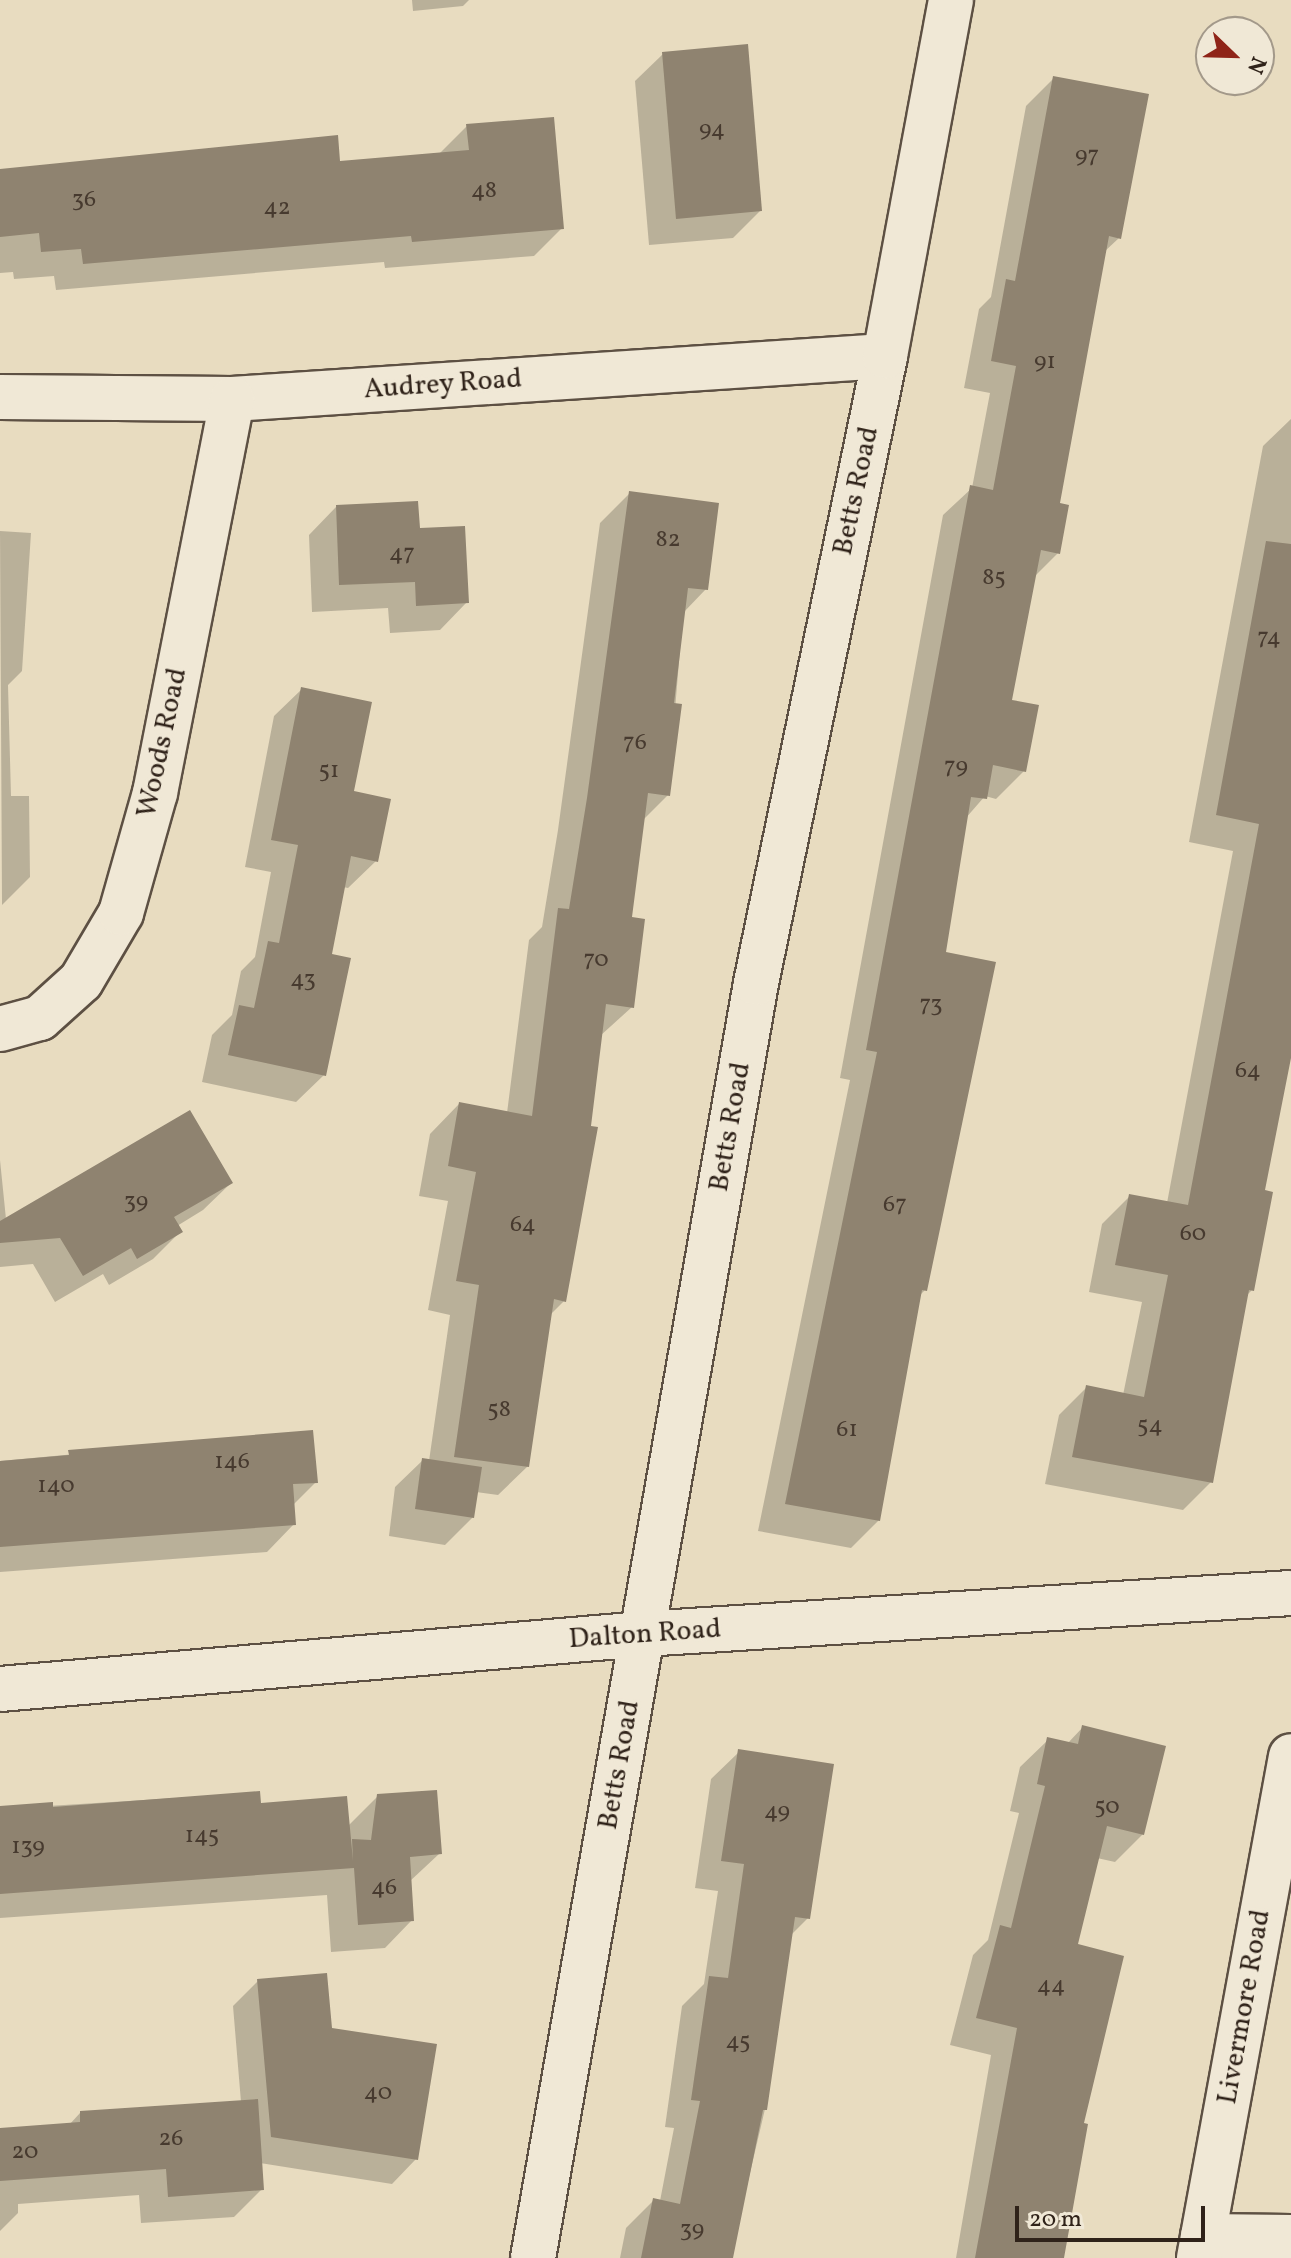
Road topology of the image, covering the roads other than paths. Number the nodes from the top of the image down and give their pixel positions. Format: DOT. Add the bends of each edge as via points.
graph roads {
  1 [pos="951,0"];
  2 [pos="885,356"];
  3 [pos="0,397"];
  4 [pos="232,399"];
  5 [pos="0,1029"];
  6 [pos="1291,1593"];
  7 [pos="643,1634"];
  8 [pos="0,1689"];
  9 [pos="1291,1756"];
  10 [pos="1291,2237"];
  11 [pos="1201,2247"];
  12 [pos="533,2258"];
  1 -- 2 [label="street, Betts Road"];
  2 -- 4 [label="street, Audrey Road"];
  2 -- 7 [label="street, Betts Road" via="756,983"];
  3 -- 4 [label="street, Audrey Road"];
  4 -- 5 [label="street, Woods Road" via="155,793 121,913 81,981 40,1018"];
  6 -- 7 [label="street, Dalton Road"];
  7 -- 8 [label="street, Dalton Road"];
  7 -- 12 [label="street, Betts Road"];
  9 -- 11 [label="street, Livermore Road"];
  10 -- 11 [label="street"];
}
